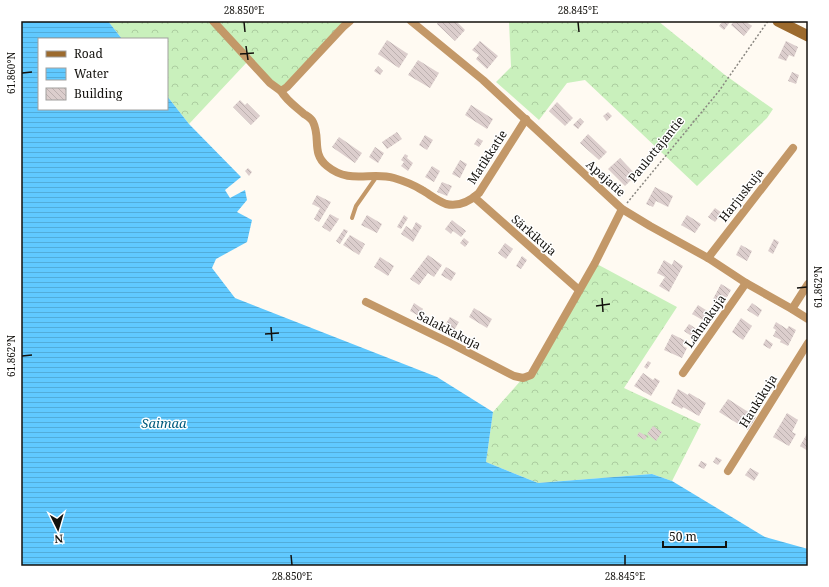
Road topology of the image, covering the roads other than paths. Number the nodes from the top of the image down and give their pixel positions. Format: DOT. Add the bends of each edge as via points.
graph roads {
  1 [pos="213,21"];
  2 [pos="350,21"];
  3 [pos="411,21"];
  4 [pos="778,21"];
  5 [pos="808,36"];
  6 [pos="284,89"];
  7 [pos="526,119"];
  8 [pos="793,148"];
  9 [pos="378,176"];
  10 [pos="474,197"];
  11 [pos="622,209"];
  12 [pos="352,218"];
  13 [pos="708,258"];
  14 [pos="746,283"];
  15 [pos="808,284"];
  16 [pos="579,290"];
  17 [pos="366,302"];
  18 [pos="792,309"];
  19 [pos="808,319"];
  20 [pos="808,343"];
  21 [pos="683,373"];
  22 [pos="728,471"];
  1 -- 6 [label="street, Matikkatie" via="270,83"];
  2 -- 6 [label="street"];
  3 -- 7 [label="street, Apajatie"];
  4 -- 5 [label="street"];
  6 -- 9 [label="street, Matikkatie" via="284,97 312,120 316,129 317,150 326,165 343,175"];
  7 -- 10 [label="street, Matikkatie"];
  7 -- 11 [label="street, Apajatie"];
  8 -- 13 [label="street, Harjuskuja"];
  9 -- 10 [label="street, Matikkatie" via="393,177 406,182 446,204 457,204"];
  9 -- 12 [label="lane" via="356,206"];
  10 -- 16 [label="street, Särkikuja"];
  11 -- 13 [label="street, Apajatie"];
  11 -- 16 [label="street"];
  13 -- 14 [label="street, Apajatie"];
  14 -- 18 [label="street, Apajatie"];
  14 -- 21 [label="street, Lahnakuja"];
  15 -- 18 [label="street"];
  16 -- 17 [label="street, Salakkakuja" via="531,375 523,378 514,376"];
  18 -- 19 [label="street, Apajatie"];
  20 -- 22 [label="street, Haukikuja"];
}
